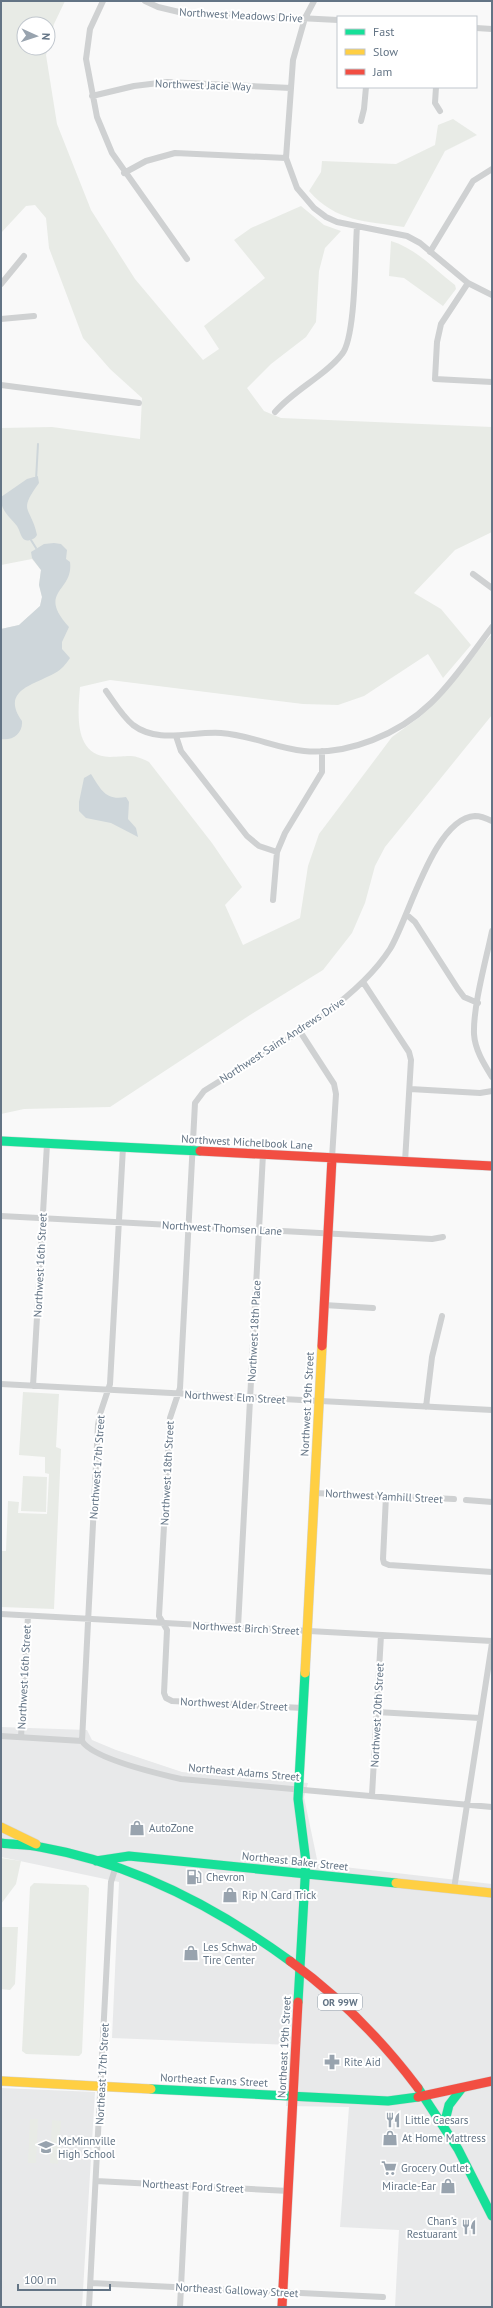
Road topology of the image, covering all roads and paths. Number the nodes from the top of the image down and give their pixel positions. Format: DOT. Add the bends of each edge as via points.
graph roads {
  1 [pos="103,1"];
  2 [pos="145,1"];
  3 [pos="314,1"];
  4 [pos="305,18"];
  5 [pos="337,20"];
  6 [pos="477,28"];
  7 [pos="492,29"];
  8 [pos="291,88"];
  9 [pos="366,88"];
  10 [pos="436,88"];
  11 [pos="92,96"];
  12 [pos="440,111"];
  13 [pos="360,121"];
  14 [pos="286,158"];
  15 [pos="492,169"];
  16 [pos="124,173"];
  17 [pos="356,226"];
  18 [pos="430,252"];
  19 [pos="24,256"];
  20 [pos="187,259"];
  21 [pos="468,283"];
  22 [pos="1,284"];
  23 [pos="492,295"];
  24 [pos="34,316"];
  25 [pos="1,320"];
  26 [pos="492,382"];
  27 [pos="1,385"];
  28 [pos="139,403"];
  29 [pos="275,412"];
  30 [pos="473,574"];
  31 [pos="492,588"];
  32 [pos="492,627"];
  33 [pos="106,691"];
  34 [pos="176,736"];
  35 [pos="322,751"];
  36 [pos="492,821"];
  37 [pos="277,852"];
  38 [pos="273,900"];
  39 [pos="407,916"];
  40 [pos="492,930"];
  41 [pos="363,982"];
  42 [pos="478,1003"];
  43 [pos="299,1030"];
  44 [pos="492,1077"];
  45 [pos="410,1089"];
  46 [pos="492,1091"];
  47 [pos="1,1141"];
  48 [pos="47,1144"];
  49 [pos="123,1147"];
  50 [pos="193,1151"];
  51 [pos="263,1154"];
  52 [pos="332,1158"];
  53 [pos="405,1162"];
  54 [pos="492,1166"];
  55 [pos="1,1216"];
  56 [pos="42,1219"];
  57 [pos="118,1222"];
  58 [pos="189,1226"];
  59 [pos="258,1230"];
  60 [pos="328,1234"];
  61 [pos="443,1237"];
  62 [pos="324,1305"];
  63 [pos="373,1308"];
  64 [pos="442,1316"];
  65 [pos="1,1384"];
  66 [pos="33,1386"];
  67 [pos="109,1390"];
  68 [pos="179,1394"];
  69 [pos="250,1398"];
  70 [pos="319,1401"];
  71 [pos="426,1407"];
  72 [pos="492,1410"];
  73 [pos="314,1493"];
  74 [pos="386,1496"];
  75 [pos="454,1499"];
  76 [pos="466,1500"];
  77 [pos="492,1502"];
  78 [pos="492,1572"];
  79 [pos="1,1614"];
  80 [pos="28,1616"];
  81 [pos="88,1619"];
  82 [pos="163,1623"];
  83 [pos="238,1627"];
  84 [pos="307,1631"];
  85 [pos="381,1635"];
  86 [pos="492,1642"];
  87 [pos="166,1698"];
  88 [pos="303,1708"];
  89 [pos="377,1712"];
  90 [pos="480,1718"];
  91 [pos="1,1736"];
  92 [pos="20,1737"];
  93 [pos="82,1741"];
  94 [pos="299,1789"];
  95 [pos="372,1795"];
  96 [pos="466,1804"];
  97 [pos="492,1807"];
  98 [pos="1,1827"];
  99 [pos="1,1843"];
  100 [pos="42,1846"];
  101 [pos="96,1861"];
  102 [pos="116,1866"];
  103 [pos="305,1874"];
  104 [pos="454,1889"];
  105 [pos="492,1893"];
  106 [pos="300,1967"];
  107 [pos="1,2081"];
  108 [pos="492,2081"];
  109 [pos="101,2087"];
  110 [pos="462,2088"];
  111 [pos="294,2096"];
  112 [pos="425,2096"];
  113 [pos="444,2125"];
  114 [pos="96,2181"];
  115 [pos="186,2186"];
  116 [pos="289,2191"];
  117 [pos="492,2216"];
  118 [pos="91,2283"];
  119 [pos="181,2286"];
  120 [pos="283,2292"];
  121 [pos="383,2297"];
  122 [pos="89,2307"];
  123 [pos="180,2307"];
  124 [pos="282,2307"];
  1 -- 11 [label="street" via="87,42 86,59"];
  2 -- 4 [label="street, Northwest Meadows Drive" via="179,12"];
  3 -- 4 [label="street"];
  4 -- 5 [label="street, Northwest Meadows Drive"];
  4 -- 8 [label="street" via="296,46"];
  6 -- 7 [label="street"];
  8 -- 11 [label="street, Northwest Jacie Way" via="167,82 134,86"];
  8 -- 14 [label="street"];
  9 -- 13 [label="street"];
  10 -- 12 [label="street" via="435,103"];
  11 -- 16 [label="street" via="104,137"];
  14 -- 16 [label="street" via="175,153 146,161"];
  14 -- 17 [label="street" via="297,188 314,208 337,222"];
  15 -- 18 [label="street" via="473,181"];
  16 -- 20 [label="street"];
  17 -- 18 [label="street" via="407,236"];
  17 -- 29 [label="street" via="348,344 336,360 287,398"];
  18 -- 21 [label="street"];
  19 -- 22 [label="street"];
  21 -- 23 [label="street"];
  21 -- 26 [label="street" via="441,324 437,342 435,379"];
  24 -- 25 [label="street"];
  27 -- 28 [label="street"];
  30 -- 31 [label="street"];
  32 -- 35 [label="street" via="423,710 384,735 343,748"];
  33 -- 34 [label="street" via="132,724 145,732"];
  34 -- 35 [label="street" via="194,733 235,734 289,749"];
  34 -- 37 [label="street" via="181,751 248,836 259,846"];
  35 -- 37 [label="street" via="322,772 285,833"];
  36 -- 39 [label="street, Northwest Saint Andrews Drive" via="482,817 470,817 456,823 447,831 426,867"];
  37 -- 38 [label="street"];
  39 -- 41 [label="street, Northwest Saint Andrews Drive" via="389,950"];
  39 -- 42 [label="street" via="415,922 464,997"];
  40 -- 42 [label="street"];
  41 -- 43 [label="street, Northwest Saint Andrews Drive" via="347,997"];
  41 -- 45 [label="street" via="409,1052"];
  42 -- 44 [label="street" via="474,1035 478,1051"];
  43 -- 50 [label="street, Northwest Saint Andrews Drive" via="200,1095 195,1108"];
  43 -- 52 [label="street, Northwest 19th Street" via="334,1084 336,1094"];
  45 -- 46 [label="street" via="480,1093"];
  45 -- 53 [label="street"];
  47 -- 48 [label="main road, Northwest Michelbook Lane"];
  48 -- 49 [label="main road, Northwest Michelbook Lane"];
  48 -- 56 [label="street, Northwest 16th Street"];
  49 -- 50 [label="main road, Northwest Michelbook Lane"];
  49 -- 57 [label="street, Northwest 17th Street"];
  50 -- 51 [label="main road, Northwest Michelbook Lane"];
  50 -- 58 [label="street, Northwest 18th Street"];
  51 -- 52 [label="main road, Northwest Michelbook Lane"];
  51 -- 59 [label="street, Northwest 18th Place"];
  52 -- 53 [label="main road, Northwest Michelbook Lane"];
  52 -- 60 [label="main road, Northwest 19th Street"];
  53 -- 54 [label="main road, Northwest Michelbook Lane"];
  55 -- 56 [label="street, Northwest Thomsen Lane"];
  56 -- 57 [label="street, Northwest Thomsen Lane"];
  56 -- 66 [label="street, Northwest 16th Street"];
  57 -- 58 [label="street, Northwest Thomsen Lane"];
  57 -- 67 [label="street, Northwest 17th Street"];
  58 -- 59 [label="street, Northwest Thomsen Lane"];
  58 -- 68 [label="street, Northwest 18th Street"];
  59 -- 60 [label="street, Northwest Thomsen Lane"];
  59 -- 69 [label="street, Northwest 18th Place"];
  60 -- 61 [label="street, Northwest Thomsen Lane" via="432,1239"];
  60 -- 62 [label="main road, Northwest 19th Street"];
  62 -- 63 [label="street"];
  62 -- 70 [label="main road, Northwest 19th Street"];
  64 -- 71 [label="street" via="432,1357"];
  65 -- 66 [label="street, Northwest Elm Street"];
  66 -- 67 [label="street, Northwest Elm Street"];
  67 -- 68 [label="street, Northwest Elm Street"];
  67 -- 81 [label="street, Northwest 17th Street" via="98,1425"];
  68 -- 69 [label="street, Northwest Elm Street"];
  68 -- 82 [label="street, Northwest 18th Street" via="170,1418 159,1616"];
  69 -- 70 [label="street, Northwest Elm Street"];
  69 -- 83 [label="street, Northwest 18th Place"];
  70 -- 71 [label="street, Northwest Elm Street"];
  70 -- 73 [label="main road, Northwest 19th Street"];
  71 -- 72 [label="street, Northwest Elm Street"];
  73 -- 74 [label="street, Northwest Yamhill Street"];
  73 -- 84 [label="main road, Northwest 19th Street"];
  74 -- 75 [label="street, Northwest Yamhill Street"];
  74 -- 78 [label="street" via="384,1563"];
  76 -- 77 [label="street"];
  79 -- 80 [label="street, Northwest Birch Street"];
  80 -- 81 [label="street, Northwest Birch Street"];
  80 -- 92 [label="street, Northwest 16th Street"];
  81 -- 82 [label="street, Northwest Birch Street"];
  81 -- 93 [label="street, Northwest 17th Street"];
  82 -- 83 [label="street, Northwest Birch Street"];
  82 -- 87 [label="street, Northwest 18th Street" via="167,1630 164,1693"];
  83 -- 84 [label="street, Northwest Birch Street"];
  84 -- 85 [label="street, Northwest Birch Street"];
  84 -- 88 [label="main road, Northwest 19th Street"];
  85 -- 86 [label="street, Northwest Birch Street"];
  85 -- 89 [label="street, Northwest 20th Street"];
  86 -- 90 [label="street"];
  87 -- 88 [label="street, Northwest Alder Street" via="172,1701"];
  88 -- 94 [label="main road, Northwest 19th Street"];
  89 -- 90 [label="street"];
  89 -- 95 [label="street, Northwest 20th Street"];
  90 -- 96 [label="street"];
  91 -- 92 [label="street"];
  92 -- 93 [label="street"];
  93 -- 94 [label="street, Northeast Adams Street" via="88,1748 133,1767 155,1773 203,1782"];
  94 -- 95 [label="street, Northeast Adams Street"];
  94 -- 103 [label="main road, Northeast 19th Street" via="298,1806 306,1850"];
  95 -- 96 [label="street, Northeast Adams Street"];
  96 -- 97 [label="street, Northeast Adams Street"];
  96 -- 104 [label="street"];
  98 -- 100 [label="main road, OR 99W"];
  99 -- 100 [label="main road, OR 99W"];
  100 -- 101 [label="main road, OR 99W"];
  101 -- 102 [label="main road, OR 99W"];
  101 -- 103 [label="main road, Northeast Baker Street" via="129,1856"];
  102 -- 106 [label="main road, OR 99W" via="210,1909"];
  102 -- 109 [label="street, Northeast 17th Street" via="111,1882"];
  103 -- 104 [label="main road, Northeast Baker Street"];
  103 -- 106 [label="main road, Northeast 19th Street"];
  104 -- 105 [label="main road, Northeast Baker Street"];
  106 -- 111 [label="main road, Northeast 19th Street"];
  106 -- 112 [label="main road, OR 99W" via="361,2022"];
  107 -- 109 [label="main road, Northeast Evans Street"];
  108 -- 110 [label="main road, Northeast Evans Street"];
  109 -- 111 [label="main road, Northeast Evans Street"];
  109 -- 114 [label="street, Northeast 17th Street"];
  110 -- 112 [label="main road, Northeast Evans Street"];
  110 -- 113 [label="main road" via="449,2105"];
  111 -- 112 [label="main road, Northeast Evans Street" via="388,2101"];
  111 -- 116 [label="main road, Northeast 19th Street"];
  112 -- 113 [label="main road, OR 99W"];
  113 -- 117 [label="main road, OR 99W" via="454,2139"];
  114 -- 115 [label="street, Northeast Ford Street"];
  114 -- 118 [label="street, Northeast 17th Street"];
  115 -- 116 [label="street, Northeast Ford Street"];
  115 -- 119 [label="street"];
  116 -- 120 [label="main road, Northeast 19th Street"];
  118 -- 119 [label="street, Northeast Galloway Street"];
  118 -- 122 [label="street, Northeast 17th Street"];
  119 -- 120 [label="street, Northeast Galloway Street"];
  119 -- 123 [label="street"];
  120 -- 121 [label="street, Northeast Galloway Street"];
  120 -- 124 [label="main road, Northeast 19th Street"];
}
